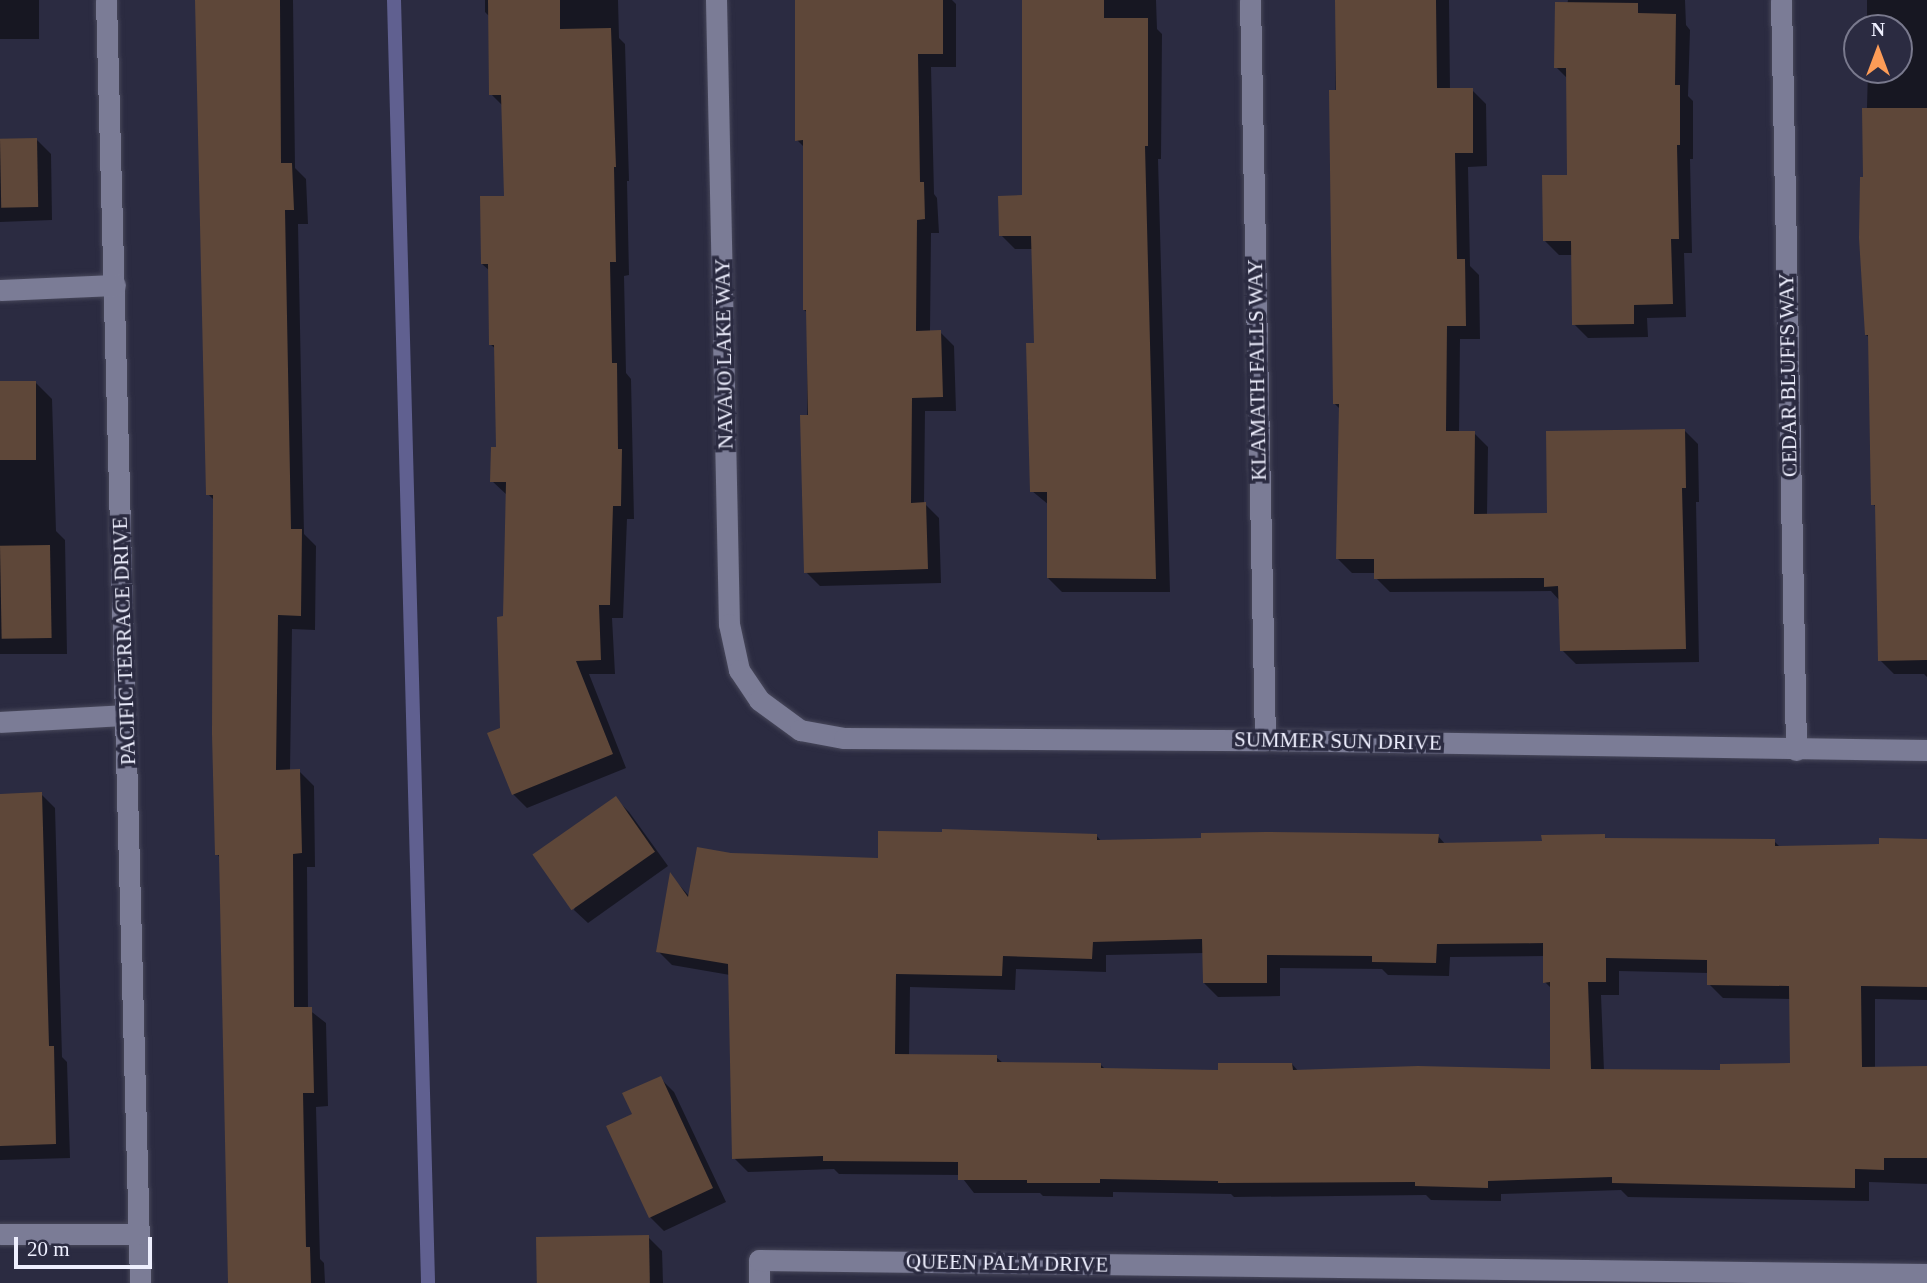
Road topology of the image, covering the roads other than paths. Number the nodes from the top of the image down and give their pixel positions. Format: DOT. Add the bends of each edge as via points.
graph roads {
  1 [pos="106,0"];
  2 [pos="716,0"];
  3 [pos="1250,0"];
  4 [pos="1781,0"];
  5 [pos="115,285"];
  6 [pos="0,290"];
  7 [pos="759,700"];
  8 [pos="126,715"];
  9 [pos="0,722"];
  10 [pos="1265,740"];
  11 [pos="1796,750"];
  12 [pos="1927,750"];
  13 [pos="0,1234"];
  14 [pos="139,1234"];
  15 [pos="1927,1274"];
  16 [pos="1288,1275"];
  17 [pos="1813,1278"];
  18 [pos="140,1283"];
  19 [pos="759,1283"];
  1 -- 5 [label="street, PACIFIC TERRACE DRIVE"];
  2 -- 7 [label="street, NAVAJO LAKE WAY" via="729,624 739,670"];
  3 -- 10 [label="street, KLAMATH FALLS WAY"];
  4 -- 11 [label="street, CEDAR BLUFFS WAY"];
  5 -- 6 [label="street"];
  5 -- 8 [label="street, PACIFIC TERRACE DRIVE"];
  7 -- 10 [label="street, SUMMER SUN DRIVE" via="800,730 844,738"];
  8 -- 9 [label="street"];
  8 -- 14 [label="street, PACIFIC TERRACE DRIVE"];
  10 -- 11 [label="street, SUMMER SUN DRIVE"];
  11 -- 12 [label="street, SUMMER SUN DRIVE"];
  13 -- 14 [label="street"];
  14 -- 18 [label="street, PACIFIC TERRACE DRIVE"];
  15 -- 17 [label="street, QUEEN PALM DRIVE"];
  16 -- 17 [label="street, QUEEN PALM DRIVE"];
  16 -- 19 [label="street, QUEEN PALM DRIVE" via="759,1260"];
}
